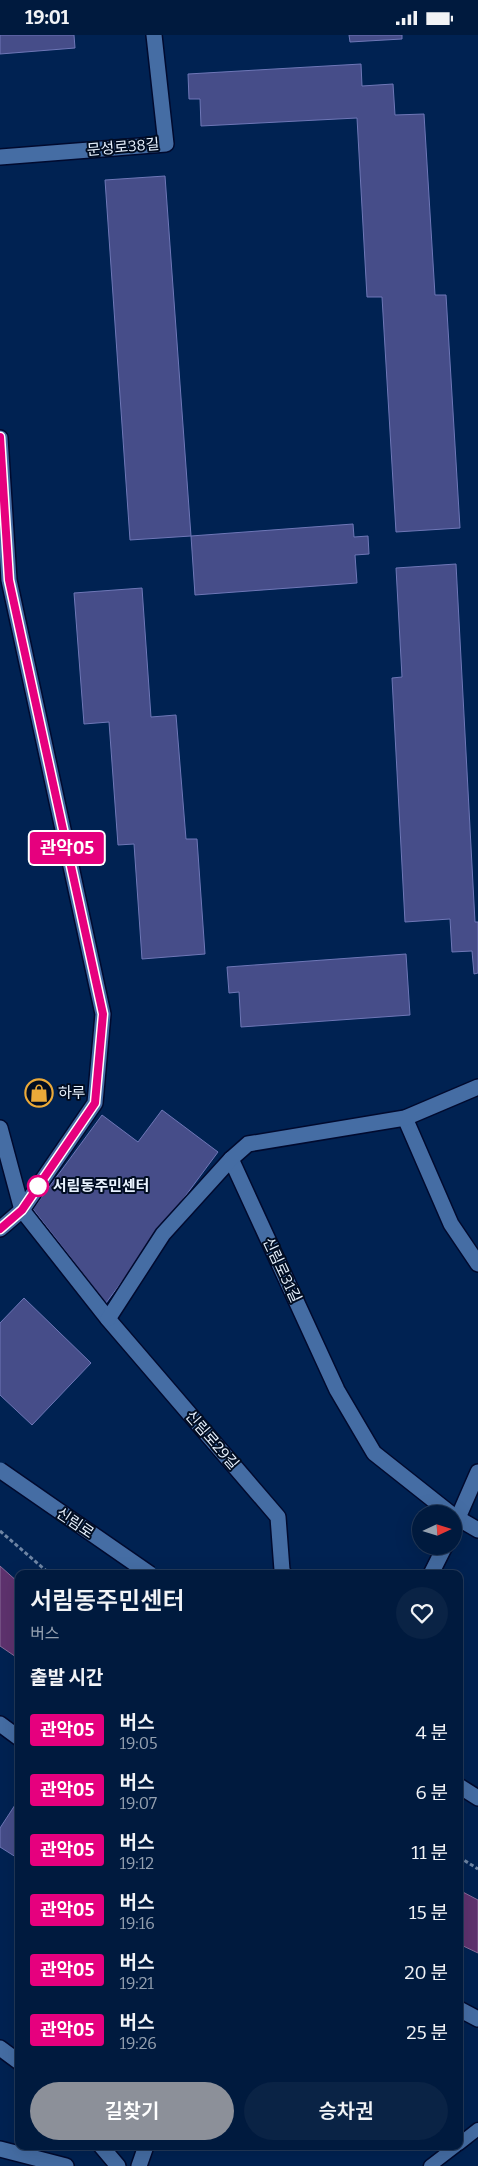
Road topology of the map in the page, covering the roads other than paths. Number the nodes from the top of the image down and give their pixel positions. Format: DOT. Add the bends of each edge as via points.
graph roads {
  1 [pos="154,35"];
  2 [pos="0,157"];
  3 [pos="0,438"];
  4 [pos="478,1087"];
  5 [pos="405,1118"];
  6 [pos="0,1128"];
  7 [pos="230,1159"];
  8 [pos="22,1210"];
  9 [pos="0,1229"];
  10 [pos="478,1264"];
  11 [pos="108,1319"];
  12 [pos="0,1470"];
  13 [pos="478,1472"];
  14 [pos="437,1505"];
  15 [pos="461,1505"];
  16 [pos="462,1523"];
  17 [pos="478,1530"];
  18 [pos="440,1555"];
  19 [pos="144,1570"];
  20 [pos="282,1570"];
  21 [pos="433,1570"];
  22 [pos="0,1724"];
  23 [pos="15,1735"];
  24 [pos="463,1789"];
  25 [pos="478,1798"];
  26 [pos="463,2011"];
  27 [pos="478,2019"];
  28 [pos="0,2049"];
  29 [pos="15,2059"];
  30 [pos="478,2129"];
  31 [pos="463,2140"];
  32 [pos="0,2149"];
  33 [pos="104,2150"];
  34 [pos="145,2150"];
  35 [pos="451,2150"];
  36 [pos="66,2166"];
  37 [pos="118,2166"];
  38 [pos="139,2166"];
  39 [pos="430,2166"];
  1 -- 2 [label="street, 문성로38길" via="166,144"];
  3 -- 8 [label="street" via="9,580 103,1014 95,1103"];
  4 -- 5 [label="street"];
  5 -- 7 [label="street" via="248,1144"];
  5 -- 10 [label="street" via="451,1224"];
  6 -- 8 [label="street, 신림로29길"];
  7 -- 11 [label="street" via="163,1234"];
  7 -- 14 [label="street, 신림로31길" via="337,1390 374,1453"];
  8 -- 9 [label="street"];
  8 -- 11 [label="street, 신림로29길"];
  11 -- 20 [label="street, 신림로29길" via="278,1517"];
  12 -- 19 [label="street, 신림로, bridge"];
  13 -- 15 [label="street"];
  16 -- 17 [label="street, 신림로31길"];
  18 -- 21 [label="street"];
  22 -- 23 [label="street"];
  24 -- 25 [label="street"];
  26 -- 27 [label="street"];
  28 -- 29 [label="street"];
  30 -- 31 [label="lane"];
  32 -- 36 [label="street"];
  33 -- 37 [label="street"];
  34 -- 38 [label="street"];
  35 -- 39 [label="lane"];
}
